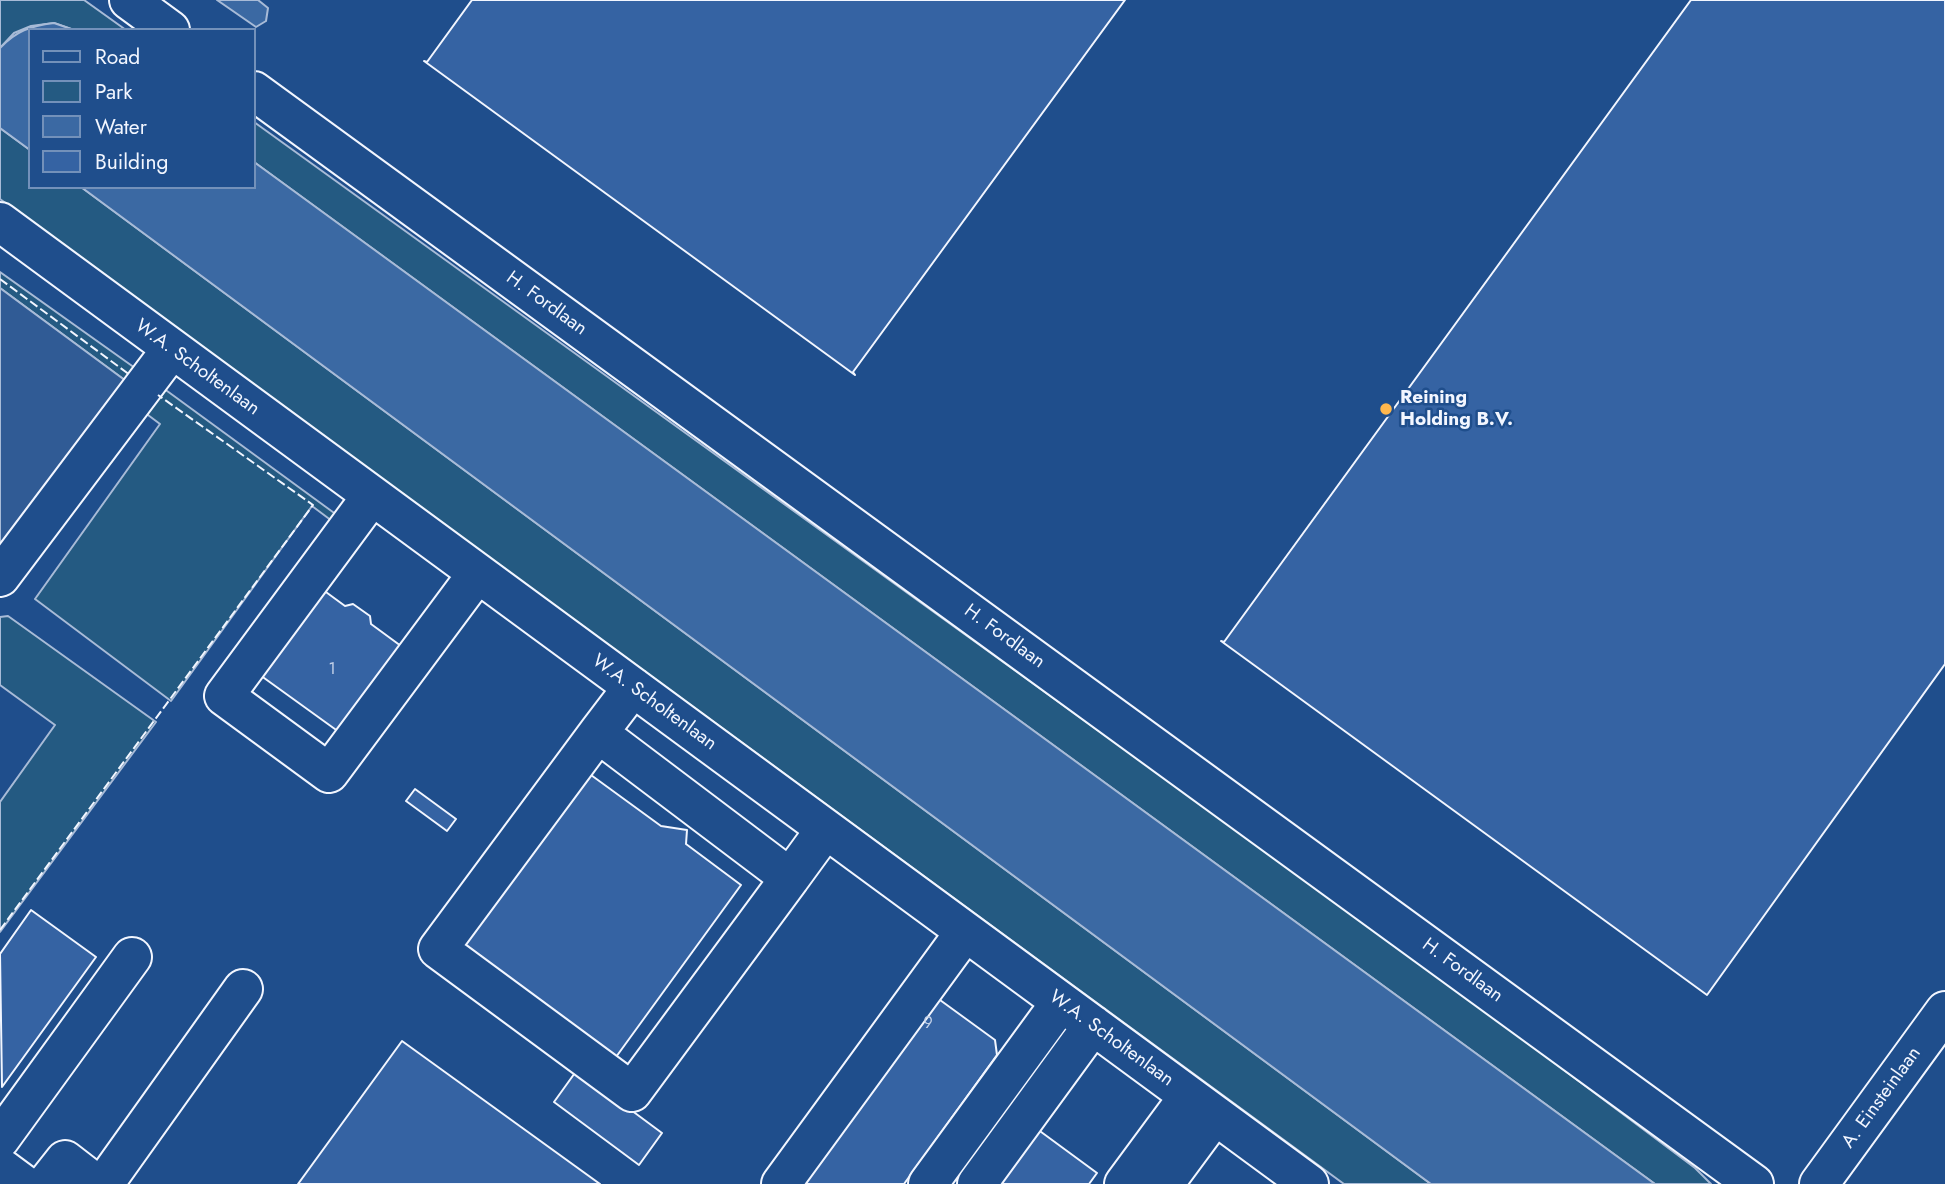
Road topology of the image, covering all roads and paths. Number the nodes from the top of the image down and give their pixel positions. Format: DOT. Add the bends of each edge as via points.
graph roads {
  1 [pos="129,0"];
  2 [pos="167,28"];
  3 [pos="256,92"];
  4 [pos="0,222"];
  5 [pos="171,349"];
  6 [pos="371,497"];
  7 [pos="477,574"];
  8 [pos="0,577"];
  9 [pos="633,687"];
  10 [pos="598,733"];
  11 [pos="825,830"];
  12 [pos="790,878"];
  13 [pos="965,932"];
  14 [pos="132,957"];
  15 [pos="243,989"];
  16 [pos="1061,1002"];
  17 [pos="1945,1012"];
  18 [pos="1093,1025"];
  19 [pos="1202,1105"];
  20 [pos="0,1139"];
  21 [pos="0,1167"];
  22 [pos="23,1184"];
  23 [pos="46,1184"];
  24 [pos="96,1184"];
  25 [pos="104,1184"];
  26 [pos="781,1184"];
  27 [pos="928,1184"];
  28 [pos="977,1184"];
  29 [pos="1124,1184"];
  30 [pos="1164,1184"];
  31 [pos="1309,1184"];
  32 [pos="1754,1184"];
  33 [pos="1819,1184"];
  1 -- 2 [label="street"];
  3 -- 32 [label="street, H. Fordlaan"];
  4 -- 5 [label="street, W.A. Scholtenlaan"];
  5 -- 6 [label="street, W.A. Scholtenlaan"];
  5 -- 8 [label="street"];
  6 -- 7 [label="street, W.A. Scholtenlaan"];
  6 -- 7 [label="street" via="224,696 329,774"];
  7 -- 9 [label="street, W.A. Scholtenlaan"];
  9 -- 10 [label="street"];
  9 -- 11 [label="street, W.A. Scholtenlaan"];
  10 -- 12 [label="street"];
  10 -- 12 [label="street" via="438,949 632,1092"];
  11 -- 12 [label="street"];
  11 -- 13 [label="street, W.A. Scholtenlaan"];
  13 -- 16 [label="street, W.A. Scholtenlaan"];
  13 -- 26 [label="street"];
  14 -- 20 [label="street"];
  15 -- 25 [label="street"];
  16 -- 18 [label="street, W.A. Scholtenlaan"];
  16 -- 27 [label="street"];
  17 -- 33 [label="street, A. Einsteinlaan"];
  18 -- 19 [label="street, W.A. Scholtenlaan"];
  18 -- 28 [label="street"];
  19 -- 29 [label="street"];
  19 -- 30 [label="street"];
  19 -- 31 [label="street, W.A. Scholtenlaan"];
  21 -- 22 [label="street"];
  23 -- 24 [label="street" via="65,1160"];
}
